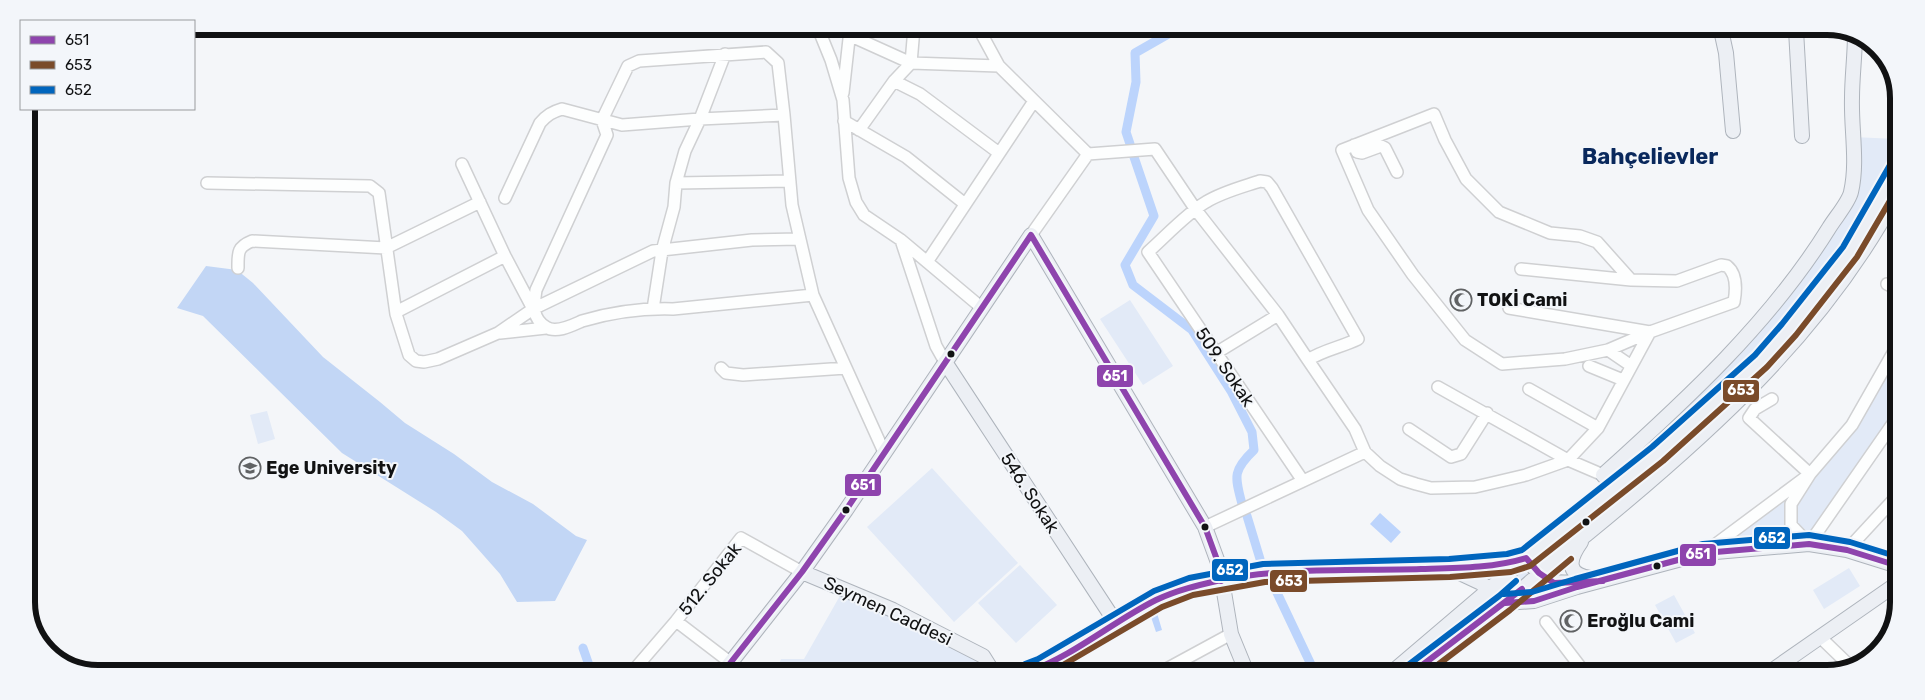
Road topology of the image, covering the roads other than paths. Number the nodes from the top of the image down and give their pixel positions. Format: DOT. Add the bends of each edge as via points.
graph roads {
  1 [pos="821,35"];
  2 [pos="850,35"];
  3 [pos="856,35"];
  4 [pos="913,35"];
  5 [pos="982,35"];
  6 [pos="1722,35"];
  7 [pos="1796,35"];
  8 [pos="1855,41"];
  9 [pos="725,54"];
  10 [pos="911,63"];
  11 [pos="999,66"];
  12 [pos="894,81"];
  13 [pos="843,100"];
  14 [pos="1034,100"];
  15 [pos="784,115"];
  16 [pos="700,119"];
  17 [pos="602,120"];
  18 [pos="844,121"];
  19 [pos="859,130"];
  20 [pos="1733,131"];
  21 [pos="1802,136"];
  22 [pos="1354,145"];
  23 [pos="999,153"];
  24 [pos="1088,154"];
  25 [pos="462,164"];
  26 [pos="1397,172"];
  27 [pos="790,181"];
  28 [pos="206,183"];
  29 [pos="676,183"];
  30 [pos="1890,183"];
  31 [pos="505,198"];
  32 [pos="480,202"];
  33 [pos="965,204"];
  34 [pos="1890,206"];
  35 [pos="1196,210"];
  36 [pos="1031,235"];
  37 [pos="799,239"];
  38 [pos="901,240"];
  39 [pos="386,248"];
  40 [pos="662,251"];
  41 [pos="506,256"];
  42 [pos="927,262"];
  43 [pos="238,268"];
  44 [pos="1521,269"];
  45 [pos="1631,280"];
  46 [pos="813,295"];
  47 [pos="533,308"];
  48 [pos="982,308"];
  49 [pos="1509,308"];
  50 [pos="653,309"];
  51 [pos="396,312"];
  52 [pos="1278,315"];
  53 [pos="546,328"];
  54 [pos="1650,332"];
  55 [pos="498,333"];
  56 [pos="1608,350"];
  57 [pos="1216,353"];
  58 [pos="1890,358"];
  59 [pos="1308,360"];
  60 [pos="945,362"];
  61 [pos="1589,366"];
  62 [pos="1630,366"];
  63 [pos="721,368"];
  64 [pos="846,368"];
  65 [pos="1623,380"];
  66 [pos="1438,387"];
  67 [pos="1529,389"];
  68 [pos="1772,399"];
  69 [pos="1487,413"];
  70 [pos="1598,428"];
  71 [pos="1890,428"];
  72 [pos="1409,429"];
  73 [pos="884,452"];
  74 [pos="1365,452"];
  75 [pos="1568,460"];
  76 [pos="1810,474"];
  77 [pos="1603,475"];
  78 [pos="1303,481"];
  79 [pos="1615,488"];
  80 [pos="1890,504"];
  81 [pos="1205,527"];
  82 [pos="1588,533"];
  83 [pos="1809,544"];
  84 [pos="1848,550"];
  85 [pos="1704,552"];
  86 [pos="1526,558"];
  87 [pos="1890,563"];
  88 [pos="1449,568"];
  89 [pos="802,572"];
  90 [pos="1539,573"];
  91 [pos="1222,581"];
  92 [pos="1603,581"];
  93 [pos="1890,588"];
  94 [pos="1489,589"];
  95 [pos="1505,603"];
  96 [pos="676,621"];
  97 [pos="1546,622"];
  98 [pos="1116,623"];
  99 [pos="1231,634"];
  100 [pos="1820,637"];
  101 [pos="1846,662"];
  102 [pos="638,665"];
  103 [pos="725,665"];
  104 [pos="729,665"];
  105 [pos="989,665"];
  106 [pos="1047,665"];
  107 [pos="1174,665"];
  108 [pos="1244,665"];
  109 [pos="1400,665"];
  110 [pos="1423,665"];
  111 [pos="1579,665"];
  112 [pos="1779,665"];
  1 -- 13 [label="street"];
  2 -- 13 [label="street"];
  3 -- 10 [label="street"];
  4 -- 10 [label="street"];
  5 -- 11 [label="street"];
  6 -- 20 [label="main road"];
  7 -- 21 [label="main road"];
  8 -- 77 [label="main road" via="1851,194 1772,306 1706,378"];
  9 -- 15 [label="street" via="766,52 778,64"];
  9 -- 16 [label="street"];
  9 -- 17 [label="street" via="639,61 628,66"];
  10 -- 11 [label="street"];
  10 -- 12 [label="street"];
  11 -- 14 [label="street"];
  12 -- 19 [label="street"];
  12 -- 23 [label="street" via="920,94"];
  13 -- 18 [label="street"];
  14 -- 23 [label="street"];
  14 -- 24 [label="street"];
  15 -- 16 [label="street"];
  15 -- 27 [label="street"];
  16 -- 17 [label="street" via="622,125"];
  16 -- 29 [label="street" via="685,151"];
  17 -- 31 [label="street" via="562,109 547,115 540,123"];
  17 -- 47 [label="street" via="606,134 536,290"];
  18 -- 19 [label="street"];
  18 -- 38 [label="street" via="849,178 856,202 864,215"];
  19 -- 33 [label="street" via="906,157"];
  22 -- 26 [label="street" via="1357,152 1362,153 1381,146 1385,148"];
  22 -- 45 [label="street" via="1434,114 1466,179 1499,212 1550,233 1580,236 1597,242"];
  22 -- 56 [label="street" via="1342,150 1368,210 1413,275 1465,340 1502,364 1565,359"];
  23 -- 33 [label="street"];
  24 -- 35 [label="street" via="1156,149"];
  24 -- 36 [label="street"];
  25 -- 32 [label="street"];
  27 -- 29 [label="street"];
  27 -- 37 [label="street"];
  28 -- 39 [label="street" via="370,186 379,194"];
  29 -- 40 [label="street" via="674,207"];
  30 -- 79 [label="main road" via="1850,252 1789,330 1761,361 1658,454"];
  32 -- 39 [label="street"];
  32 -- 41 [label="street"];
  33 -- 42 [label="street"];
  34 -- 82 [label="main road" via="1862,255 1802,333 1756,384 1672,464"];
  35 -- 52 [label="street"];
  35 -- 57 [label="street, 509. Sokak" via="1148,252"];
  35 -- 59 [label="street" via="1218,196 1260,180 1272,188 1358,339"];
  36 -- 48 [label="main road"];
  36 -- 81 [label="main road"];
  37 -- 40 [label="street" via="752,240"];
  37 -- 46 [label="street"];
  38 -- 42 [label="street"];
  38 -- 60 [label="street" via="936,346"];
  39 -- 43 [label="street" via="252,241 244,244 238,252"];
  39 -- 51 [label="street"];
  40 -- 47 [label="street" via="653,251"];
  40 -- 50 [label="street"];
  41 -- 47 [label="street"];
  41 -- 51 [label="street"];
  42 -- 48 [label="street"];
  44 -- 45 [label="street"];
  45 -- 54 [label="street" via="1677,280 1721,266 1731,269 1737,290 1734,302"];
  46 -- 50 [label="street"];
  46 -- 64 [label="street"];
  47 -- 53 [label="street"];
  47 -- 55 [label="street"];
  48 -- 60 [label="main road"];
  49 -- 54 [label="street"];
  50 -- 53 [label="street" via="609,313 556,330"];
  51 -- 55 [label="street" via="409,355 424,362"];
  52 -- 57 [label="street"];
  52 -- 59 [label="street"];
  53 -- 55 [label="street"];
  54 -- 56 [label="street"];
  54 -- 62 [label="street"];
  56 -- 62 [label="street"];
  57 -- 78 [label="street, 509. Sokak"];
  58 -- 76 [label="street" via="1852,424"];
  59 -- 74 [label="street" via="1355,429"];
  60 -- 73 [label="main road"];
  60 -- 98 [label="main road, 546. Sokak"];
  61 -- 65 [label="street"];
  62 -- 65 [label="street"];
  63 -- 64 [label="street" via="726,373 743,375"];
  64 -- 73 [label="street"];
  65 -- 70 [label="street"];
  66 -- 69 [label="street"];
  67 -- 70 [label="street"];
  68 -- 76 [label="street" via="1755,408 1749,418"];
  69 -- 72 [label="street" via="1461,454 1451,457"];
  69 -- 75 [label="street"];
  70 -- 75 [label="street"];
  71 -- 83 [label="street"];
  73 -- 89 [label="main road"];
  74 -- 75 [label="street" via="1400,479 1431,488 1498,483"];
  74 -- 78 [label="street"];
  75 -- 77 [label="street"];
  76 -- 83 [label="street" via="1791,504 1792,525"];
  76 -- 85 [label="street"];
  77 -- 79 [label="main road"];
  78 -- 81 [label="street"];
  79 -- 86 [label="main road"];
  80 -- 84 [label="street"];
  81 -- 91 [label="main road"];
  82 -- 90 [label="main road"];
  82 -- 92 [label="main road" via="1575,550 1572,559 1574,572 1578,576"];
  83 -- 84 [label="main road"];
  83 -- 85 [label="main road"];
  84 -- 87 [label="main road"];
  85 -- 92 [label="main road"];
  86 -- 88 [label="main road" via="1509,563"];
  86 -- 90 [label="main road"];
  86 -- 94 [label="main road"];
  88 -- 91 [label="main road" via="1264,573"];
  88 -- 94 [label="main road"];
  89 -- 96 [label="street, 512. Sokak" via="741,538"];
  89 -- 104 [label="main road"];
  89 -- 105 [label="main road, Seymen Caddesi" via="893,610 983,656"];
  90 -- 92 [label="main road" via="1554,583"];
  90 -- 95 [label="main road"];
  91 -- 98 [label="main road" via="1191,587 1158,600"];
  91 -- 99 [label="main road"];
  92 -- 95 [label="main road" via="1534,601"];
  93 -- 100 [label="main road"];
  94 -- 95 [label="main road"];
  94 -- 109 [label="main road"];
  95 -- 110 [label="main road"];
  96 -- 102 [label="street, 512. Sokak"];
  96 -- 103 [label="street"];
  97 -- 111 [label="street"];
  98 -- 106 [label="main road"];
  99 -- 107 [label="street"];
  99 -- 108 [label="main road"];
  100 -- 101 [label="street"];
  100 -- 112 [label="main road"];
}
